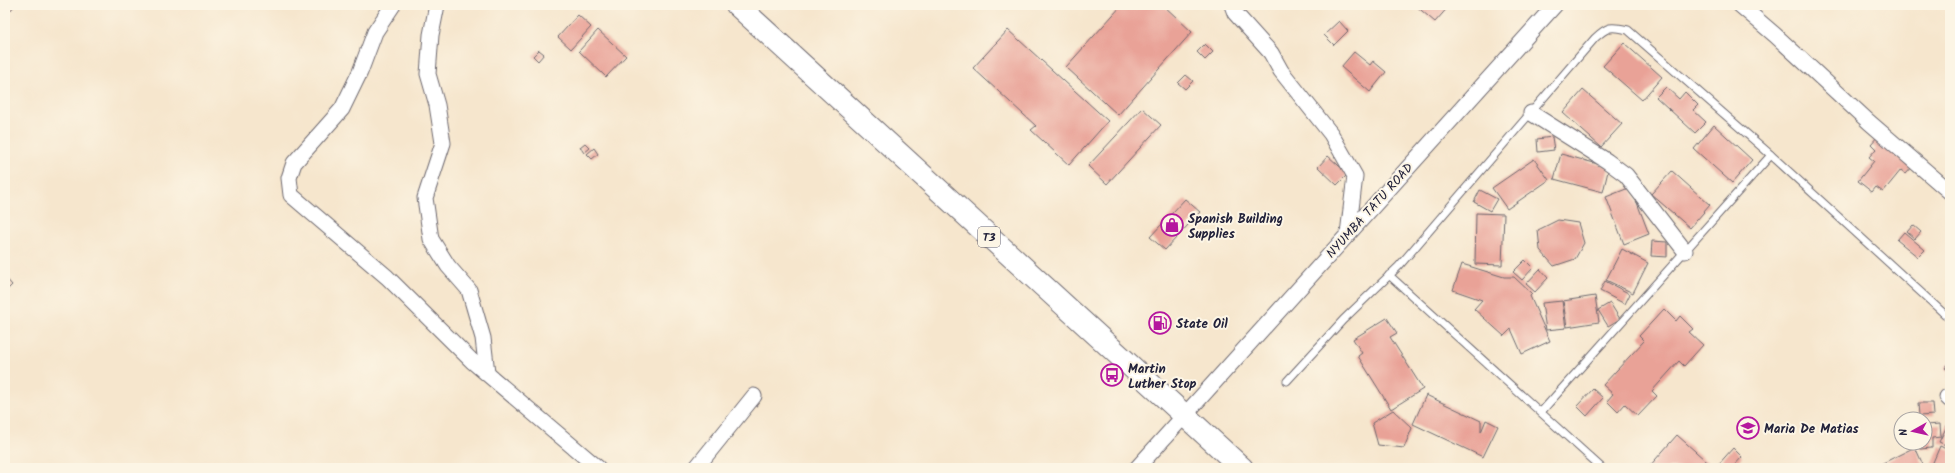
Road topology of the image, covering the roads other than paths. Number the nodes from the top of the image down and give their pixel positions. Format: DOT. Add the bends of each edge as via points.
graph roads {
  1 [pos="393,5"];
  2 [pos="437,5"];
  3 [pos="737,5"];
  4 [pos="1232,5"];
  5 [pos="1555,5"];
  6 [pos="1740,5"];
  7 [pos="1531,113"];
  8 [pos="1771,155"];
  9 [pos="1950,192"];
  10 [pos="1348,234"];
  11 [pos="1685,251"];
  12 [pos="1390,274"];
  13 [pos="1950,319"];
  14 [pos="486,373"];
  15 [pos="1287,381"];
  16 [pos="754,396"];
  17 [pos="1541,412"];
  18 [pos="1183,416"];
  19 [pos="598,468"];
  20 [pos="696,468"];
  21 [pos="1137,468"];
  22 [pos="1242,468"];
  23 [pos="1602,468"];
  1 -- 14 [label="street" via="375,32 342,109 294,163 289,178 291,195 387,277"];
  2 -- 14 [label="street" via="431,35 428,74 437,105 442,143 425,198 431,239 448,266 469,290 483,338"];
  3 -- 18 [label="highway, T3"];
  4 -- 10 [label="street" via="1235,13 1271,53 1331,134 1355,176"];
  5 -- 10 [label="street, NYUMBA TATU ROAD"];
  6 -- 9 [label="street"];
  7 -- 8 [label="lane" via="1595,38 1605,29 1614,27 1628,30"];
  7 -- 11 [label="street" via="1626,175"];
  7 -- 12 [label="lane"];
  8 -- 11 [label="lane"];
  8 -- 13 [label="lane"];
  10 -- 18 [label="street, NYUMBA TATU ROAD"];
  11 -- 17 [label="lane"];
  12 -- 15 [label="lane"];
  12 -- 17 [label="lane"];
  14 -- 19 [label="street"];
  16 -- 20 [label="street"];
  17 -- 23 [label="lane"];
  18 -- 21 [label="street, NYUMBA TATU ROAD"];
  18 -- 22 [label="highway, T3"];
}
